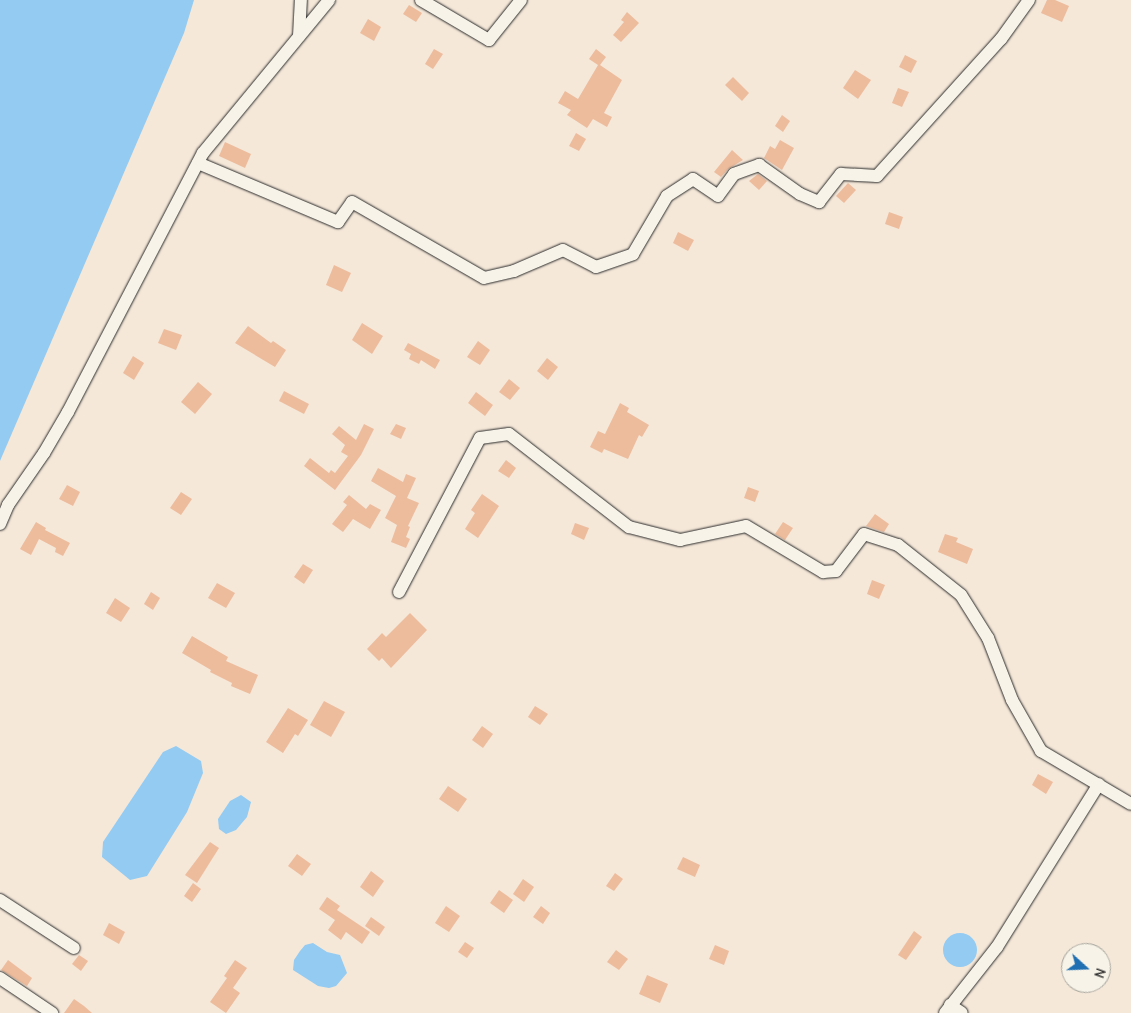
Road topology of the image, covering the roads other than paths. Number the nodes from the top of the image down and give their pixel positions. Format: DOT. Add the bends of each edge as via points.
graph roads {
  1 [pos="301,0"];
  2 [pos="329,0"];
  3 [pos="421,0"];
  4 [pos="521,0"];
  5 [pos="1029,0"];
  6 [pos="300,36"];
  7 [pos="198,163"];
  8 [pos="0,524"];
  9 [pos="399,592"];
  10 [pos="1099,784"];
  11 [pos="1131,804"];
  12 [pos="0,900"];
  13 [pos="74,948"];
  14 [pos="0,978"];
  15 [pos="947,1009"];
  16 [pos="52,1013"];
  17 [pos="962,1013"];
  1 -- 6 [label="street"];
  2 -- 6 [label="street"];
  3 -- 4 [label="street" via="489,40"];
  5 -- 7 [label="street" via="1001,39 877,176 841,174 819,202 800,194 759,165 734,174 718,196 693,179 667,196 633,254 596,267 563,250 514,271 484,278 352,202 338,222"];
  6 -- 7 [label="street"];
  7 -- 8 [label="street" via="68,412 8,505"];
  9 -- 10 [label="street" via="480,438 510,434 629,527 680,540 746,526 822,572 836,571 864,534 898,545 962,595 988,638 1012,700 1041,751"];
  10 -- 11 [label="street"];
  10 -- 15 [label="street" via="997,947"];
  12 -- 13 [label="street"];
  14 -- 16 [label="street"];
  15 -- 17 [label="street"];
}
